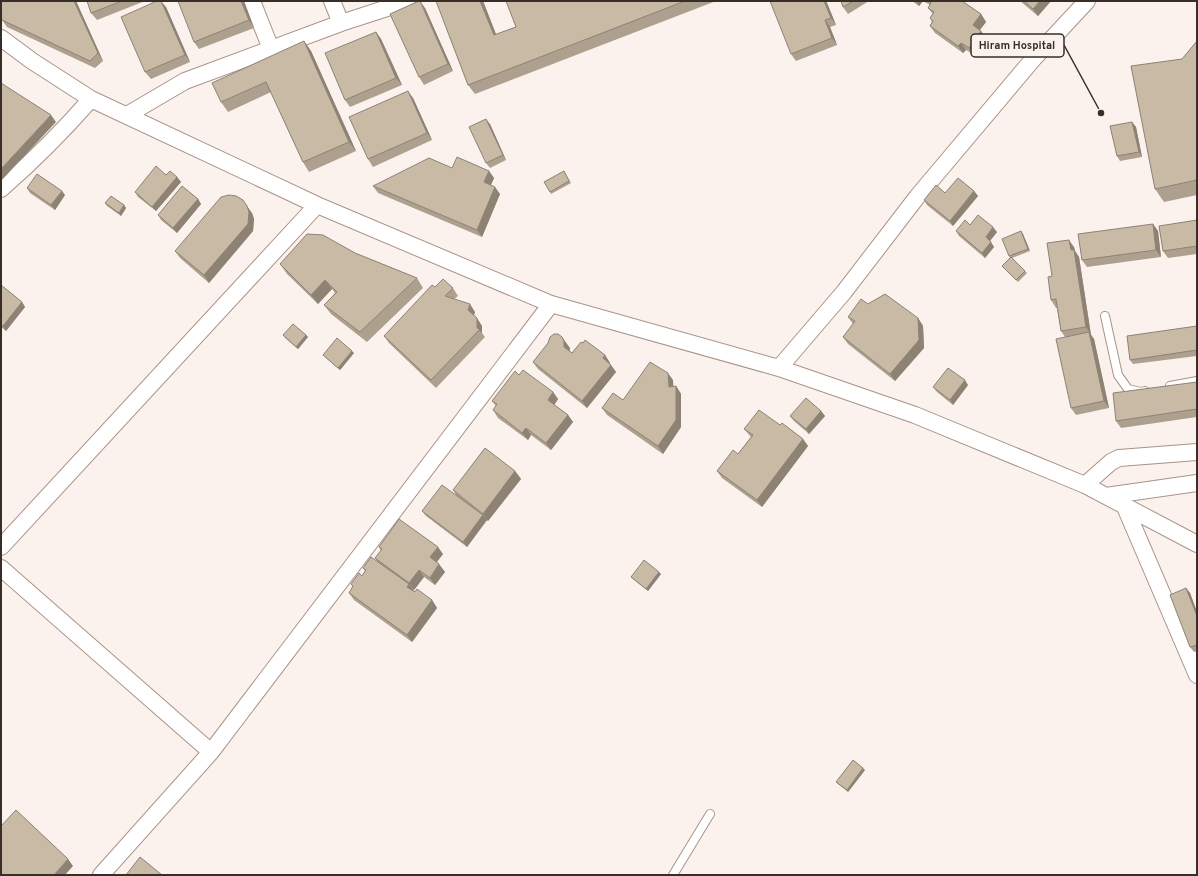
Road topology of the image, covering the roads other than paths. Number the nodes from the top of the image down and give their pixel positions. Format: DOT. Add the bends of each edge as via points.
graph roads {
  1 [pos="252,1"];
  2 [pos="332,1"];
  3 [pos="409,1"];
  4 [pos="1087,1"];
  5 [pos="340,23"];
  6 [pos="1,38"];
  7 [pos="271,49"];
  8 [pos="91,99"];
  9 [pos="127,115"];
  10 [pos="1,189"];
  11 [pos="317,205"];
  12 [pos="551,304"];
  13 [pos="1105,316"];
  14 [pos="779,368"];
  15 [pos="1197,381"];
  16 [pos="1197,452"];
  17 [pos="1197,483"];
  18 [pos="1085,486"];
  19 [pos="1106,496"];
  20 [pos="1125,507"];
  21 [pos="1197,544"];
  22 [pos="1,548"];
  23 [pos="1,568"];
  24 [pos="1197,675"];
  25 [pos="211,752"];
  26 [pos="710,814"];
  27 [pos="101,875"];
  28 [pos="673,875"];
  1 -- 7 [label="street"];
  2 -- 5 [label="street"];
  3 -- 5 [label="street"];
  4 -- 14 [label="street" via="1034,58 922,191 844,292"];
  5 -- 7 [label="street"];
  6 -- 8 [label="street"];
  7 -- 9 [label="street" via="185,81"];
  8 -- 9 [label="street"];
  8 -- 10 [label="street" via="29,165"];
  9 -- 11 [label="street"];
  11 -- 12 [label="street"];
  11 -- 22 [label="street"];
  12 -- 14 [label="street"];
  12 -- 25 [label="street"];
  13 -- 15 [label="lane" via="1118,375 1128,389 1141,392"];
  14 -- 18 [label="street" via="915,415"];
  16 -- 18 [label="street" via="1119,458"];
  17 -- 19 [label="street"];
  18 -- 19 [label="street"];
  19 -- 20 [label="street"];
  20 -- 21 [label="street"];
  20 -- 24 [label="street"];
  23 -- 25 [label="street"];
  25 -- 27 [label="street"];
  26 -- 28 [label="lane"];
}
